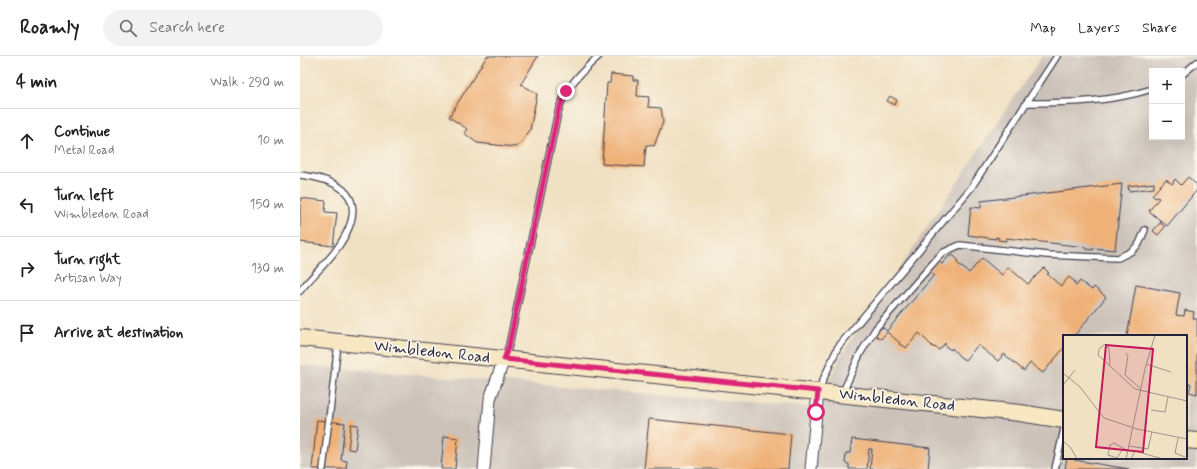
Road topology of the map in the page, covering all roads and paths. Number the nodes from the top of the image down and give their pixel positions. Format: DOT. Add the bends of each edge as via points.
graph roads {
  1 [pos="599,56"];
  2 [pos="1057,56"];
  3 [pos="1197,62"];
  4 [pos="1185,72"];
  5 [pos="1149,90"];
  6 [pos="1026,103"];
  7 [pos="300,175"];
  8 [pos="1145,230"];
  9 [pos="300,291"];
  10 [pos="300,338"];
  11 [pos="338,342"];
  12 [pos="504,359"];
  13 [pos="818,391"];
  14 [pos="842,394"];
  15 [pos="1063,420"];
  16 [pos="1063,433"];
  17 [pos="1187,440"];
  18 [pos="1197,441"];
  19 [pos="323,469"];
  20 [pos="484,469"];
  21 [pos="810,469"];
  22 [pos="1054,469"];
  1 -- 12 [label="lane" via="566,91 558,112"];
  2 -- 6 [label="lane"];
  3 -- 4 [label="lane"];
  5 -- 6 [label="lane" via="1104,100"];
  6 -- 13 [label="lane" via="971,188 838,347"];
  7 -- 9 [label="lane" via="329,180 339,186 347,193 353,209 348,231 336,250"];
  8 -- 14 [label="lane" via="1132,251 1118,258 1047,255 960,245 950,248 942,253 876,328 860,354"];
  10 -- 11 [label="main road, Wimbledon Road"];
  11 -- 12 [label="main road, Wimbledon Road"];
  11 -- 19 [label="lane"];
  12 -- 13 [label="main road, Wimbledon Road"];
  12 -- 20 [label="street" via="490,399"];
  13 -- 14 [label="main road, Wimbledon Road"];
  13 -- 21 [label="street"];
  14 -- 15 [label="main road, Wimbledon Road"];
  16 -- 22 [label="lane"];
  17 -- 18 [label="main road"];
}
